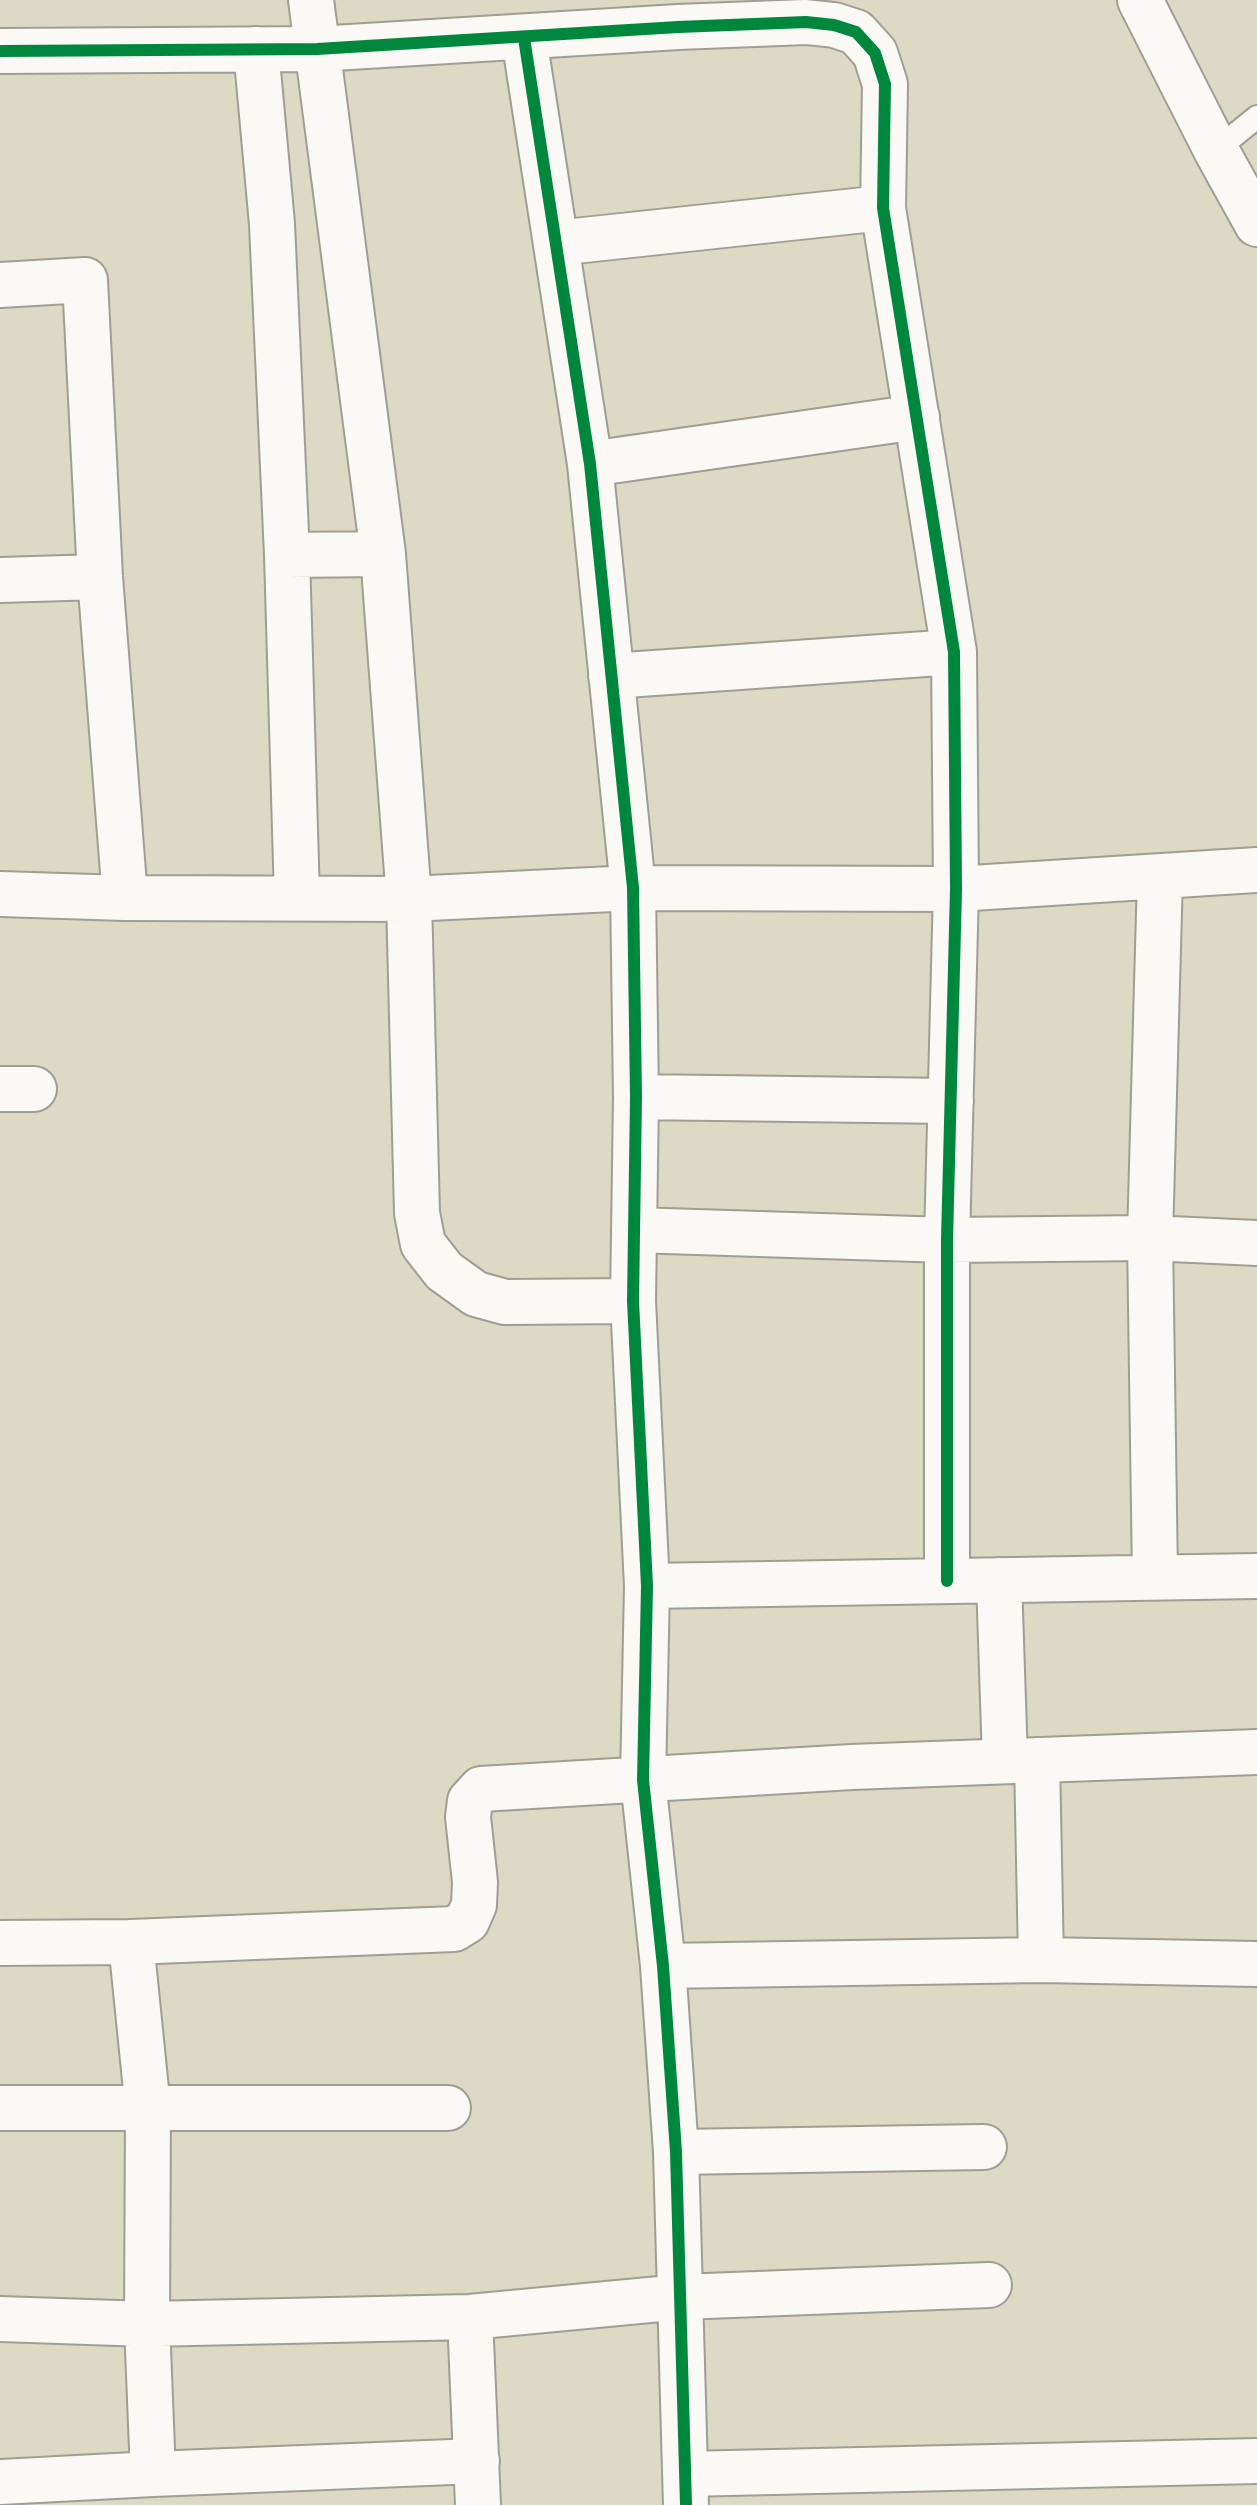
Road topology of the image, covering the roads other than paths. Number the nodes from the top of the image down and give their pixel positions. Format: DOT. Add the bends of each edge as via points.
graph roads {
  1 [pos="311,0"];
  2 [pos="1140,0"];
  3 [pos="676,14"];
  4 [pos="524,38"];
  5 [pos="256,49"];
  6 [pos="317,49"];
  7 [pos="0,51"];
  8 [pos="1257,117"];
  9 [pos="1216,150"];
  10 [pos="883,208"];
  11 [pos="1257,224"];
  12 [pos="556,243"];
  13 [pos="0,285"];
  14 [pos="917,417"];
  15 [pos="590,464"];
  16 [pos="383,554"];
  17 [pos="287,555"];
  18 [pos="100,577"];
  19 [pos="0,580"];
  20 [pos="954,652"];
  21 [pos="611,676"];
  22 [pos="1257,870"];
  23 [pos="1160,876"];
  24 [pos="633,888"];
  25 [pos="956,889"];
  26 [pos="0,894"];
  27 [pos="125,898"];
  28 [pos="297,898"];
  29 [pos="409,899"];
  30 [pos="636,1097"];
  31 [pos="951,1101"];
  32 [pos="634,1230"];
  33 [pos="1150,1238"];
  34 [pos="947,1240"];
  35 [pos="1257,1243"];
  36 [pos="633,1301"];
  37 [pos="1257,1576"];
  38 [pos="1155,1577"];
  39 [pos="999,1580"];
  40 [pos="947,1581"];
  41 [pos="647,1586"];
  42 [pos="1257,1752"];
  43 [pos="1021,1760"];
  44 [pos="643,1780"];
  45 [pos="131,1942"];
  46 [pos="0,1943"];
  47 [pos="1041,1960"];
  48 [pos="1257,1964"];
  49 [pos="663,1966"];
  50 [pos="0,2108"];
  51 [pos="448,2108"];
  52 [pos="148,2109"];
  53 [pos="984,2147"];
  54 [pos="676,2152"];
  55 [pos="989,2285"];
  56 [pos="681,2297"];
  57 [pos="470,2317"];
  58 [pos="0,2319"];
  59 [pos="147,2324"];
  60 [pos="477,2461"];
  61 [pos="1257,2461"];
  62 [pos="153,2474"];
  63 [pos="0,2482"];
  64 [pos="686,2489"];
  65 [pos="478,2505"];
  1 -- 6 [label="street"];
  2 -- 9 [label="street"];
  3 -- 4 [label="street"];
  3 -- 10 [label="street" via="806,22 856,32 875,53 885,84"];
  4 -- 6 [label="street"];
  4 -- 12 [label="street"];
  5 -- 6 [label="street"];
  5 -- 7 [label="street"];
  5 -- 17 [label="street" via="272,224"];
  6 -- 16 [label="street"];
  8 -- 9 [label="lane"];
  9 -- 11 [label="street"];
  10 -- 12 [label="street"];
  10 -- 14 [label="street"];
  12 -- 15 [label="street"];
  13 -- 18 [label="street" via="85,280"];
  14 -- 15 [label="street"];
  14 -- 20 [label="street"];
  15 -- 21 [label="street"];
  16 -- 17 [label="street"];
  16 -- 29 [label="street"];
  17 -- 28 [label="street"];
  18 -- 19 [label="street"];
  18 -- 27 [label="street"];
  20 -- 21 [label="street"];
  20 -- 25 [label="street"];
  21 -- 24 [label="street"];
  22 -- 23 [label="street"];
  23 -- 25 [label="street"];
  23 -- 33 [label="street"];
  24 -- 25 [label="street"];
  24 -- 29 [label="street"];
  24 -- 30 [label="street"];
  25 -- 31 [label="street"];
  26 -- 27 [label="street"];
  27 -- 28 [label="street"];
  28 -- 29 [label="street"];
  29 -- 36 [label="street" via="417,1213 423,1244 444,1271 476,1294 505,1302"];
  30 -- 31 [label="street"];
  30 -- 32 [label="street"];
  31 -- 34 [label="street"];
  32 -- 34 [label="street"];
  32 -- 36 [label="street"];
  33 -- 34 [label="street"];
  33 -- 35 [label="street"];
  33 -- 38 [label="street"];
  34 -- 40 [label="street"];
  36 -- 41 [label="street"];
  37 -- 38 [label="street"];
  38 -- 39 [label="street"];
  39 -- 40 [label="street"];
  39 -- 43 [label="street"];
  40 -- 41 [label="street"];
  41 -- 44 [label="street"];
  42 -- 43 [label="street"];
  43 -- 44 [label="street"];
  43 -- 47 [label="street"];
  44 -- 45 [label="street" via="481,1789 470,1801 468,1817 474,1905 467,1921 454,1929"];
  44 -- 49 [label="street"];
  45 -- 46 [label="street"];
  45 -- 52 [label="street"];
  47 -- 48 [label="street"];
  47 -- 49 [label="street"];
  49 -- 54 [label="street"];
  50 -- 52 [label="street"];
  51 -- 52 [label="street"];
  52 -- 59 [label="street"];
  53 -- 54 [label="street"];
  54 -- 56 [label="street"];
  55 -- 56 [label="street"];
  56 -- 57 [label="street"];
  56 -- 64 [label="street"];
  57 -- 59 [label="street"];
  57 -- 60 [label="street"];
  58 -- 59 [label="street"];
  59 -- 62 [label="street"];
  60 -- 62 [label="street"];
  60 -- 65 [label="street"];
  61 -- 64 [label="street"];
  62 -- 63 [label="street"];
}
